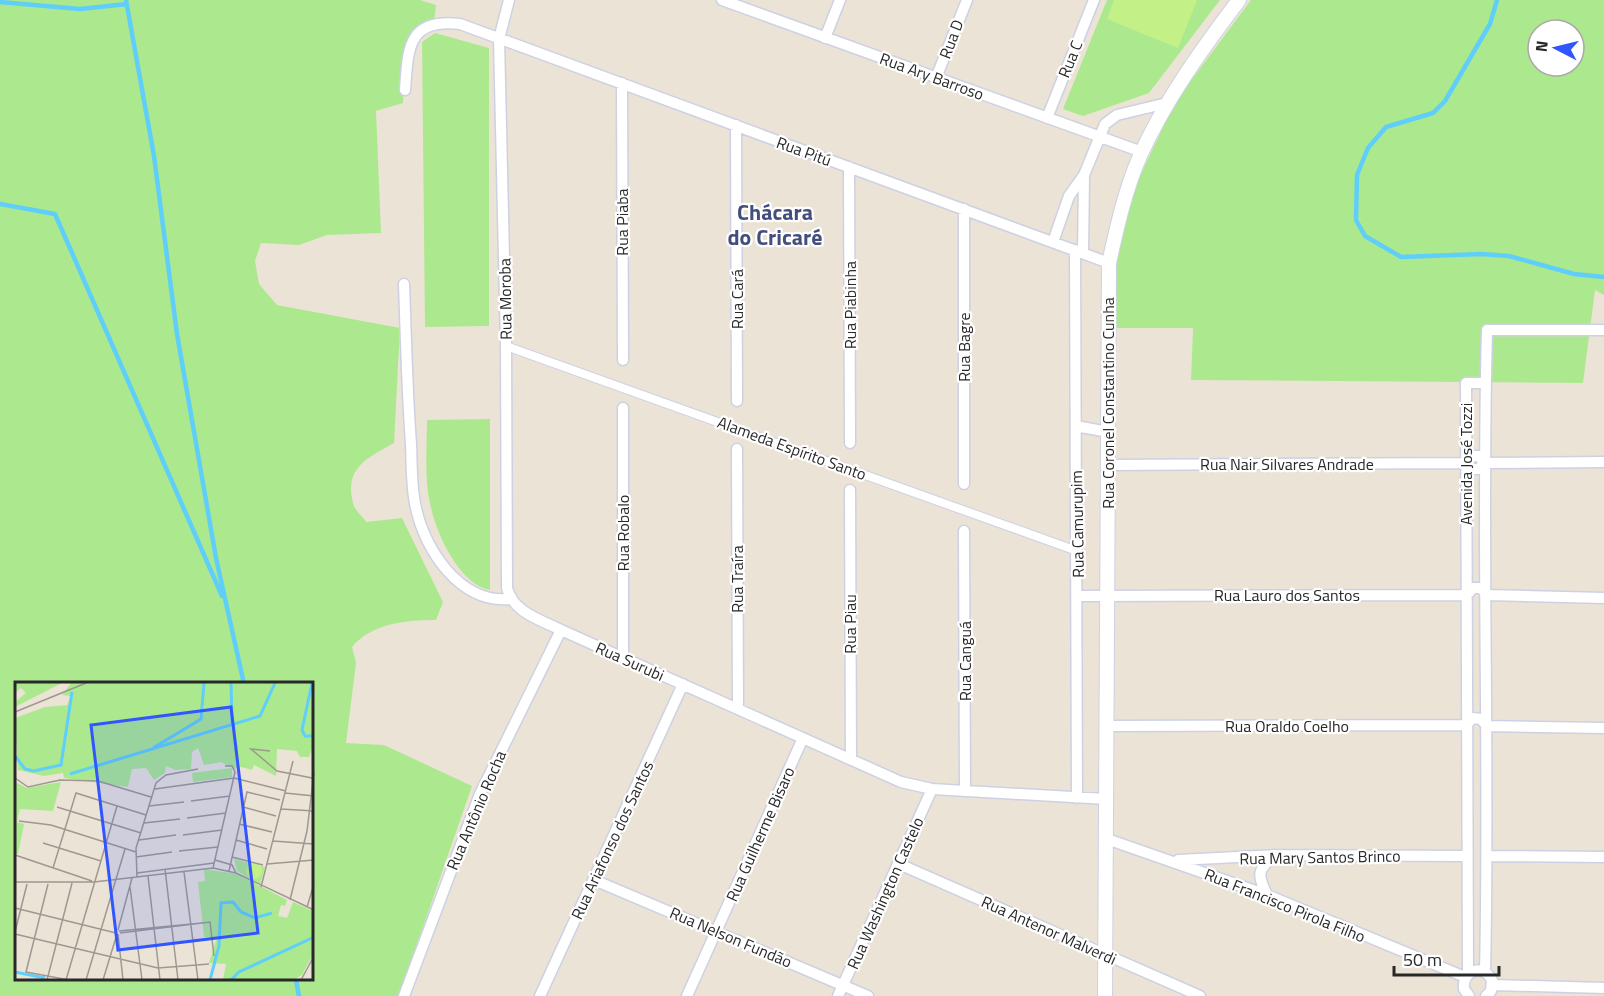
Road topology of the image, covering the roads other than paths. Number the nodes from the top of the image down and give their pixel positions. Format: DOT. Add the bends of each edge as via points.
graph roads {
  1 [pos="509,0"];
  2 [pos="722,0"];
  3 [pos="840,0"];
  4 [pos="967,0"];
  5 [pos="1094,0"];
  6 [pos="1239,0"];
  7 [pos="825,38"];
  8 [pos="499,39"];
  9 [pos="936,78"];
  10 [pos="622,83"];
  11 [pos="405,90"];
  12 [pos="1167,103"];
  13 [pos="1047,118"];
  14 [pos="736,125"];
  15 [pos="1098,137"];
  16 [pos="1142,152"];
  17 [pos="849,167"];
  18 [pos="1084,175"];
  19 [pos="964,209"];
  20 [pos="1053,242"];
  21 [pos="1079,252"];
  22 [pos="1109,263"];
  23 [pos="404,284"];
  24 [pos="1604,330"];
  25 [pos="506,346"];
  26 [pos="623,360"];
  27 [pos="1486,383"];
  28 [pos="737,401"];
  29 [pos="623,408"];
  30 [pos="1076,426"];
  31 [pos="1108,432"];
  32 [pos="850,443"];
  33 [pos="737,449"];
  34 [pos="1466,462"];
  35 [pos="1604,462"];
  36 [pos="1484,463"];
  37 [pos="1108,465"];
  38 [pos="964,484"];
  39 [pos="850,490"];
  40 [pos="964,531"];
  41 [pos="1077,551"];
  42 [pos="1467,595"];
  43 [pos="1487,595"];
  44 [pos="1078,596"];
  45 [pos="1107,596"];
  46 [pos="510,598"];
  47 [pos="1604,598"];
  48 [pos="561,630"];
  49 [pos="623,658"];
  50 [pos="683,684"];
  51 [pos="738,708"];
  52 [pos="1466,725"];
  53 [pos="1108,726"];
  54 [pos="1486,726"];
  55 [pos="1604,728"];
  56 [pos="803,738"];
  57 [pos="851,759"];
  58 [pos="932,789"];
  59 [pos="965,791"];
  60 [pos="1077,798"];
  61 [pos="1107,799"];
  62 [pos="1107,839"];
  63 [pos="1275,855"];
  64 [pos="1467,856"];
  65 [pos="1487,856"];
  66 [pos="1604,857"];
  67 [pos="1172,861"];
  68 [pos="899,864"];
  69 [pos="594,880"];
  70 [pos="1267,895"];
  71 [pos="717,931"];
  72 [pos="1106,956"];
  73 [pos="1485,971"];
  74 [pos="1467,975"];
  75 [pos="844,985"];
  76 [pos="1604,988"];
  77 [pos="1490,991"];
  78 [pos="1468,995"];
  79 [pos="404,996"];
  80 [pos="540,996"];
  81 [pos="687,996"];
  82 [pos="838,996"];
  83 [pos="868,996"];
  84 [pos="1105,996"];
  85 [pos="1200,996"];
  86 [pos="1502,996"];
  1 -- 8 [label="street, Rua Moroba"];
  2 -- 7 [label="street, Rua Ary Barroso"];
  3 -- 7 [label="street"];
  4 -- 9 [label="street, Rua D"];
  5 -- 13 [label="street, Rua C"];
  6 -- 12 [label="street, Rua Coronel Constantino Cunha"];
  7 -- 9 [label="street, Rua Ary Barroso"];
  8 -- 10 [label="street, Rua Pitú"];
  8 -- 11 [label="street, Rua Pitú" via="460,24 425,28 412,39 408,49"];
  8 -- 25 [label="street, Rua Moroba"];
  9 -- 13 [label="street, Rua Ary Barroso"];
  10 -- 14 [label="street, Rua Pitú"];
  10 -- 26 [label="street, Rua Piaba"];
  12 -- 15 [label="street" via="1118,115 1105,124"];
  12 -- 16 [label="street, Rua Coronel Constantino Cunha"];
  13 -- 15 [label="street, Rua Ary Barroso"];
  14 -- 17 [label="street, Rua Pitú"];
  14 -- 28 [label="street, Rua Cará"];
  15 -- 16 [label="street, Rua Ary Barroso"];
  15 -- 18 [label="street"];
  16 -- 22 [label="street, Rua Coronel Constantino Cunha" via="1120,213"];
  17 -- 19 [label="street, Rua Pitú"];
  17 -- 32 [label="street, Rua Piabinha"];
  18 -- 20 [label="street" via="1069,196"];
  18 -- 21 [label="street, Rua Camurupim"];
  19 -- 20 [label="street, Rua Pitú"];
  19 -- 38 [label="street, Rua Bagre"];
  20 -- 21 [label="street, Rua Pitú"];
  21 -- 22 [label="street, Rua Pitú"];
  21 -- 30 [label="street, Rua Camurupim"];
  22 -- 31 [label="street, Rua Coronel Constantino Cunha"];
  23 -- 46 [label="street" via="412,472 422,530 433,552 466,588 486,599"];
  24 -- 27 [label="street" via="1487,330"];
  25 -- 41 [label="street, Alameda Espírito Santo"];
  25 -- 46 [label="street, Rua Moroba"];
  27 -- 34 [label="street, Avenida José Tozzi" via="1466,383"];
  27 -- 36 [label="street, Avenida José Tozzi"];
  29 -- 49 [label="street, Rua Robalo"];
  30 -- 31 [label="street"];
  30 -- 41 [label="street, Rua Camurupim"];
  31 -- 37 [label="street, Rua Coronel Constantino Cunha"];
  33 -- 51 [label="street, Rua Traíra"];
  34 -- 36 [label="street, Rua Nair Silvares Andrade" via="1472,469 1479,469"];
  34 -- 37 [label="street, Rua Nair Silvares Andrade"];
  34 -- 42 [label="street, Avenida José Tozzi"];
  35 -- 36 [label="street, Rua Nair Silvares Andrade"];
  36 -- 43 [label="street, Avenida José Tozzi"];
  37 -- 45 [label="street, Rua Coronel Constantino Cunha"];
  39 -- 57 [label="street, Rua Piau"];
  40 -- 59 [label="street, Rua Canguá"];
  41 -- 44 [label="street, Rua Camurupim"];
  42 -- 43 [label="street, Rua Lauro dos Santos" via="1472,602 1481,602"];
  42 -- 45 [label="street, Rua Lauro dos Santos"];
  42 -- 52 [label="street, Avenida José Tozzi"];
  43 -- 47 [label="street, Rua Lauro dos Santos"];
  43 -- 54 [label="street, Avenida José Tozzi"];
  44 -- 45 [label="street, Rua Lauro dos Santos"];
  44 -- 60 [label="street, Rua Camurupim"];
  45 -- 53 [label="street, Rua Coronel Constantino Cunha"];
  46 -- 48 [label="street, Rua Surubi" via="518,609"];
  48 -- 49 [label="street, Rua Surubi"];
  48 -- 79 [label="street, Rua Antônio Rocha" via="480,794"];
  49 -- 50 [label="street, Rua Surubi"];
  50 -- 51 [label="street, Rua Surubi"];
  50 -- 69 [label="street, Rua Ariafonso dos Santos"];
  51 -- 56 [label="street, Rua Surubi"];
  52 -- 53 [label="street, Rua Oraldo Coelho"];
  52 -- 54 [label="street, Rua Oraldo Coelho" via="1473,733 1481,733"];
  52 -- 64 [label="street, Avenida José Tozzi"];
  53 -- 61 [label="street, Rua Coronel Constantino Cunha"];
  54 -- 55 [label="street, Rua Oraldo Coelho"];
  54 -- 65 [label="street, Avenida José Tozzi"];
  56 -- 57 [label="street, Rua Surubi"];
  56 -- 71 [label="street, Rua Guilherme Bisaro"];
  57 -- 58 [label="street, Rua Surubi" via="901,782"];
  58 -- 59 [label="street, Rua Surubi"];
  58 -- 68 [label="street, Rua Washington Castelo"];
  59 -- 60 [label="street, Rua Surubi"];
  60 -- 61 [label="street, Rua Surubi"];
  61 -- 62 [label="street, Rua Coronel Constantino Cunha"];
  62 -- 67 [label="street"];
  62 -- 72 [label="street, Rua Coronel Constantino Cunha"];
  63 -- 64 [label="street, Rua Mary Santos Brinco"];
  63 -- 67 [label="street, Rua Mary Santos Brinco"];
  63 -- 70 [label="street" via="1262,866 1260,879"];
  64 -- 65 [label="street, Rua Mary Santos Brinco" via="1473,865 1482,865"];
  64 -- 74 [label="street, Avenida José Tozzi"];
  65 -- 66 [label="street, Rua Mary Santos Brinco"];
  65 -- 73 [label="street, Avenida José Tozzi"];
  67 -- 70 [label="street, Rua Francisco Pirola Filho"];
  68 -- 72 [label="street, Rua Antenor Malverdi"];
  68 -- 75 [label="street, Rua Washington Castelo"];
  69 -- 71 [label="street, Rua Nelson Fundão"];
  69 -- 80 [label="street, Rua Ariafonso dos Santos"];
  70 -- 74 [label="street, Rua Francisco Pirola Filho"];
  71 -- 75 [label="street, Rua Nelson Fundão"];
  71 -- 81 [label="street, Rua Guilherme Bisaro"];
  72 -- 84 [label="street, Rua Coronel Constantino Cunha"];
  72 -- 85 [label="street, Rua Antenor Malverdi"];
  73 -- 74 [label="street" via="1479,969"];
  73 -- 77 [label="street, Avenida José Tozzi"];
  74 -- 78 [label="street, Avenida José Tozzi" via="1464,989"];
  75 -- 82 [label="street, Rua Washington Castelo"];
  75 -- 83 [label="street, Rua Nelson Fundão"];
  76 -- 77 [label="street"];
  77 -- 86 [label="street"];
}
